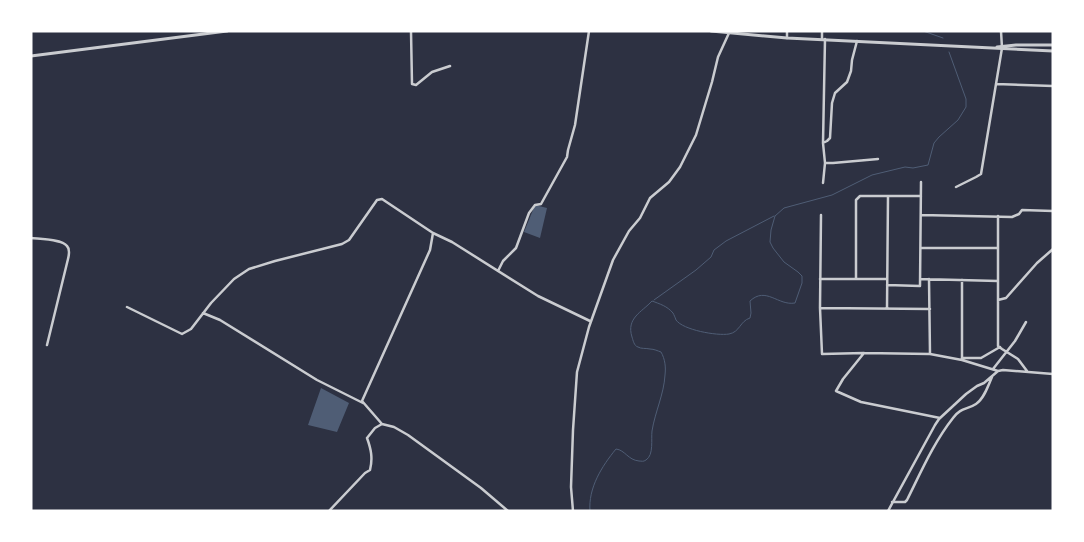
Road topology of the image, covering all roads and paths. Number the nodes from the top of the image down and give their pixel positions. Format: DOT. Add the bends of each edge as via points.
graph roads {
  1 [pos="227,31"];
  2 [pos="411,31"];
  3 [pos="589,31"];
  4 [pos="711,31"];
  5 [pos="787,31"];
  6 [pos="822,31"];
  7 [pos="1001,31"];
  8 [pos="729,33"];
  9 [pos="787,38"];
  10 [pos="824,39"];
  11 [pos="856,41"];
  12 [pos="1053,45"];
  13 [pos="1001,47"];
  14 [pos="1053,51"];
  15 [pos="31,56"];
  16 [pos="450,66"];
  17 [pos="996,84"];
  18 [pos="1053,86"];
  19 [pos="823,143"];
  20 [pos="878,159"];
  21 [pos="825,163"];
  22 [pos="921,182"];
  23 [pos="823,183"];
  24 [pos="956,187"];
  25 [pos="888,196"];
  26 [pos="921,196"];
  27 [pos="1053,211"];
  28 [pos="821,215"];
  29 [pos="921,215"];
  30 [pos="998,216"];
  31 [pos="432,233"];
  32 [pos="31,238"];
  33 [pos="921,248"];
  34 [pos="998,248"];
  35 [pos="1053,249"];
  36 [pos="498,271"];
  37 [pos="820,279"];
  38 [pos="856,279"];
  39 [pos="920,279"];
  40 [pos="929,279"];
  41 [pos="887,280"];
  42 [pos="962,280"];
  43 [pos="998,281"];
  44 [pos="887,285"];
  45 [pos="998,300"];
  46 [pos="127,307"];
  47 [pos="820,308"];
  48 [pos="887,308"];
  49 [pos="930,308"];
  50 [pos="203,313"];
  51 [pos="590,321"];
  52 [pos="1026,322"];
  53 [pos="47,345"];
  54 [pos="1000,347"];
  55 [pos="1007,352"];
  56 [pos="864,353"];
  57 [pos="930,354"];
  58 [pos="962,359"];
  59 [pos="992,369"];
  60 [pos="998,371"];
  61 [pos="1027,372"];
  62 [pos="1053,374"];
  63 [pos="992,376"];
  64 [pos="365,404"];
  65 [pos="940,418"];
  66 [pos="382,424"];
  67 [pos="892,502"];
  68 [pos="328,511"];
  69 [pos="508,511"];
  70 [pos="573,511"];
  71 [pos="888,511"];
  1 -- 15 [label="street"];
  2 -- 16 [label="street" via="412,84 416,85 432,72"];
  3 -- 36 [label="street" via="567,157 541,204 535,205 529,213 516,248"];
  4 -- 8 [label="street"];
  5 -- 9 [label="street"];
  6 -- 10 [label="street"];
  7 -- 13 [label="street"];
  8 -- 9 [label="street"];
  8 -- 51 [label="street" via="718,57 696,135 680,167 669,182 650,198 629,231 613,260"];
  9 -- 10 [label="street"];
  10 -- 11 [label="street"];
  10 -- 19 [label="street"];
  11 -- 13 [label="street"];
  11 -- 19 [label="street" via="852,71 847,82 835,93 830,138"];
  12 -- 13 [label="street"];
  13 -- 14 [label="street"];
  13 -- 17 [label="street"];
  17 -- 18 [label="street"];
  17 -- 24 [label="street" via="980,174"];
  19 -- 21 [label="street"];
  20 -- 21 [label="street"];
  21 -- 23 [label="street"];
  22 -- 26 [label="street"];
  25 -- 26 [label="street"];
  25 -- 38 [label="street" via="860,196 856,200"];
  25 -- 41 [label="street"];
  26 -- 29 [label="street"];
  27 -- 30 [label="street" via="1022,210 1012,217"];
  28 -- 37 [label="street"];
  29 -- 30 [label="street"];
  29 -- 33 [label="street"];
  30 -- 34 [label="street"];
  31 -- 36 [label="street"];
  31 -- 50 [label="street" via="382,199 377,200 349,240 250,269 234,279"];
  31 -- 64 [label="street" via="430,250 362,401"];
  32 -- 53 [label="street" via="56,240 69,248"];
  33 -- 34 [label="street"];
  33 -- 39 [label="street"];
  34 -- 43 [label="street"];
  35 -- 45 [label="street" via="1036,263 1006,298"];
  36 -- 51 [label="street" via="538,296"];
  37 -- 38 [label="street"];
  37 -- 47 [label="street"];
  38 -- 41 [label="street"];
  39 -- 40 [label="street"];
  39 -- 44 [label="street" via="920,286"];
  40 -- 42 [label="street"];
  40 -- 49 [label="street"];
  41 -- 44 [label="street"];
  42 -- 43 [label="street"];
  42 -- 58 [label="street"];
  43 -- 45 [label="street"];
  44 -- 48 [label="street"];
  45 -- 54 [label="street"];
  46 -- 50 [label="street" via="182,334 191,329"];
  47 -- 48 [label="street"];
  47 -- 56 [label="street" via="822,354"];
  48 -- 49 [label="street"];
  49 -- 57 [label="street"];
  50 -- 64 [label="street" via="220,320 317,380"];
  51 -- 70 [label="street" via="577,372 571,487"];
  52 -- 55 [label="street"];
  54 -- 55 [label="street"];
  54 -- 58 [label="street" via="981,358"];
  55 -- 59 [label="street"];
  55 -- 61 [label="street" via="1018,359"];
  56 -- 57 [label="street"];
  56 -- 65 [label="street" via="836,391 860,402"];
  57 -- 58 [label="street"];
  58 -- 59 [label="street"];
  59 -- 60 [label="street"];
  60 -- 61 [label="street"];
  60 -- 63 [label="street"];
  61 -- 62 [label="street"];
  63 -- 65 [label="street"];
  63 -- 67 [label="street" via="976,404 954,416 907,500"];
  64 -- 66 [label="street"];
  65 -- 67 [label="street"];
  66 -- 68 [label="street" via="367,438 372,451 370,470"];
  66 -- 69 [label="street" via="408,435"];
  67 -- 71 [label="street"];
}
